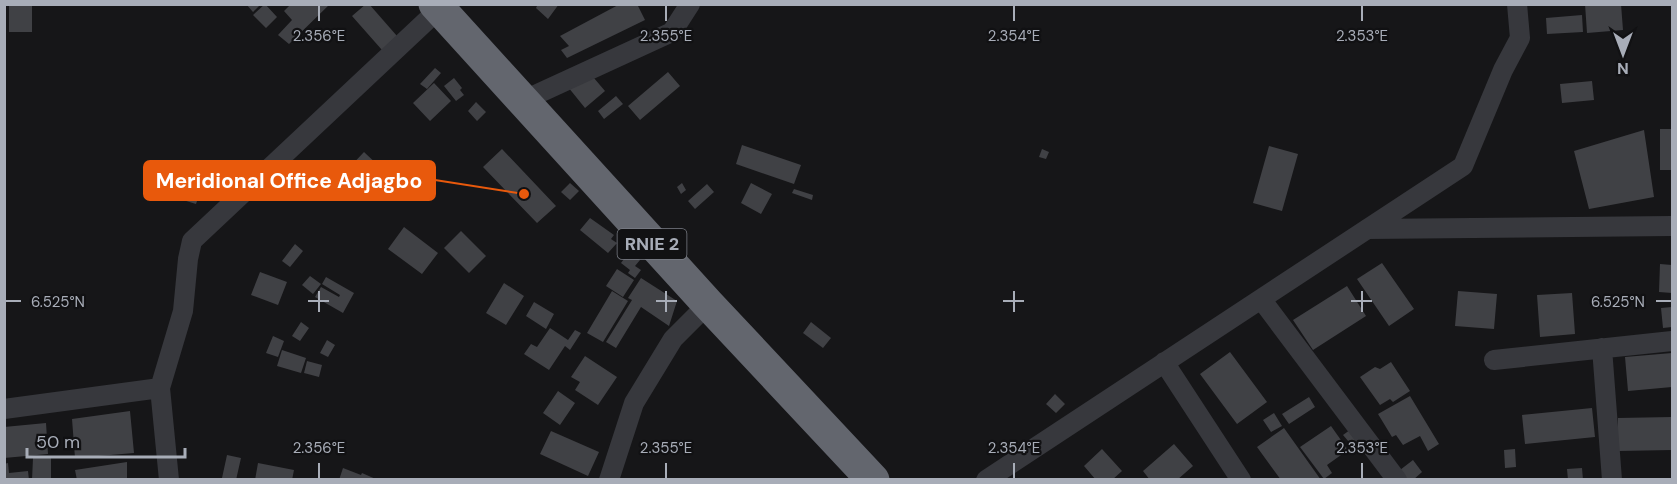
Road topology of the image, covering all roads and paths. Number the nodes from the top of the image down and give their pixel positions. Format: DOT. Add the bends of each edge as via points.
graph roads {
  1 [pos="690,4"];
  2 [pos="1517,4"];
  3 [pos="437,7"];
  4 [pos="522,101"];
  5 [pos="1672,226"];
  6 [pos="1367,229"];
  7 [pos="1262,299"];
  8 [pos="708,304"];
  9 [pos="1672,341"];
  10 [pos="1602,348"];
  11 [pos="1494,360"];
  12 [pos="1164,362"];
  13 [pos="160,388"];
  14 [pos="4,409"];
  15 [pos="169,480"];
  16 [pos="609,480"];
  17 [pos="873,480"];
  18 [pos="986,480"];
  19 [pos="1241,480"];
  20 [pos="1397,480"];
  21 [pos="1611,480"];
  1 -- 4 [label="street" via="672,32"];
  2 -- 6 [label="street" via="1520,38 1463,166"];
  3 -- 4 [label="highway, RNIE 2 / RNIE 2"];
  3 -- 13 [label="street" via="192,241 183,310"];
  4 -- 8 [label="highway, RNIE 2 / RNIE 2"];
  5 -- 6 [label="street"];
  6 -- 7 [label="street"];
  7 -- 12 [label="street"];
  7 -- 20 [label="street"];
  8 -- 16 [label="street" via="673,339 634,403"];
  8 -- 17 [label="highway, RNIE 2 / RNIE 2"];
  9 -- 10 [label="street"];
  10 -- 11 [label="street"];
  10 -- 21 [label="street"];
  12 -- 18 [label="street"];
  12 -- 19 [label="street"];
  13 -- 14 [label="street"];
  13 -- 15 [label="street"];
}
